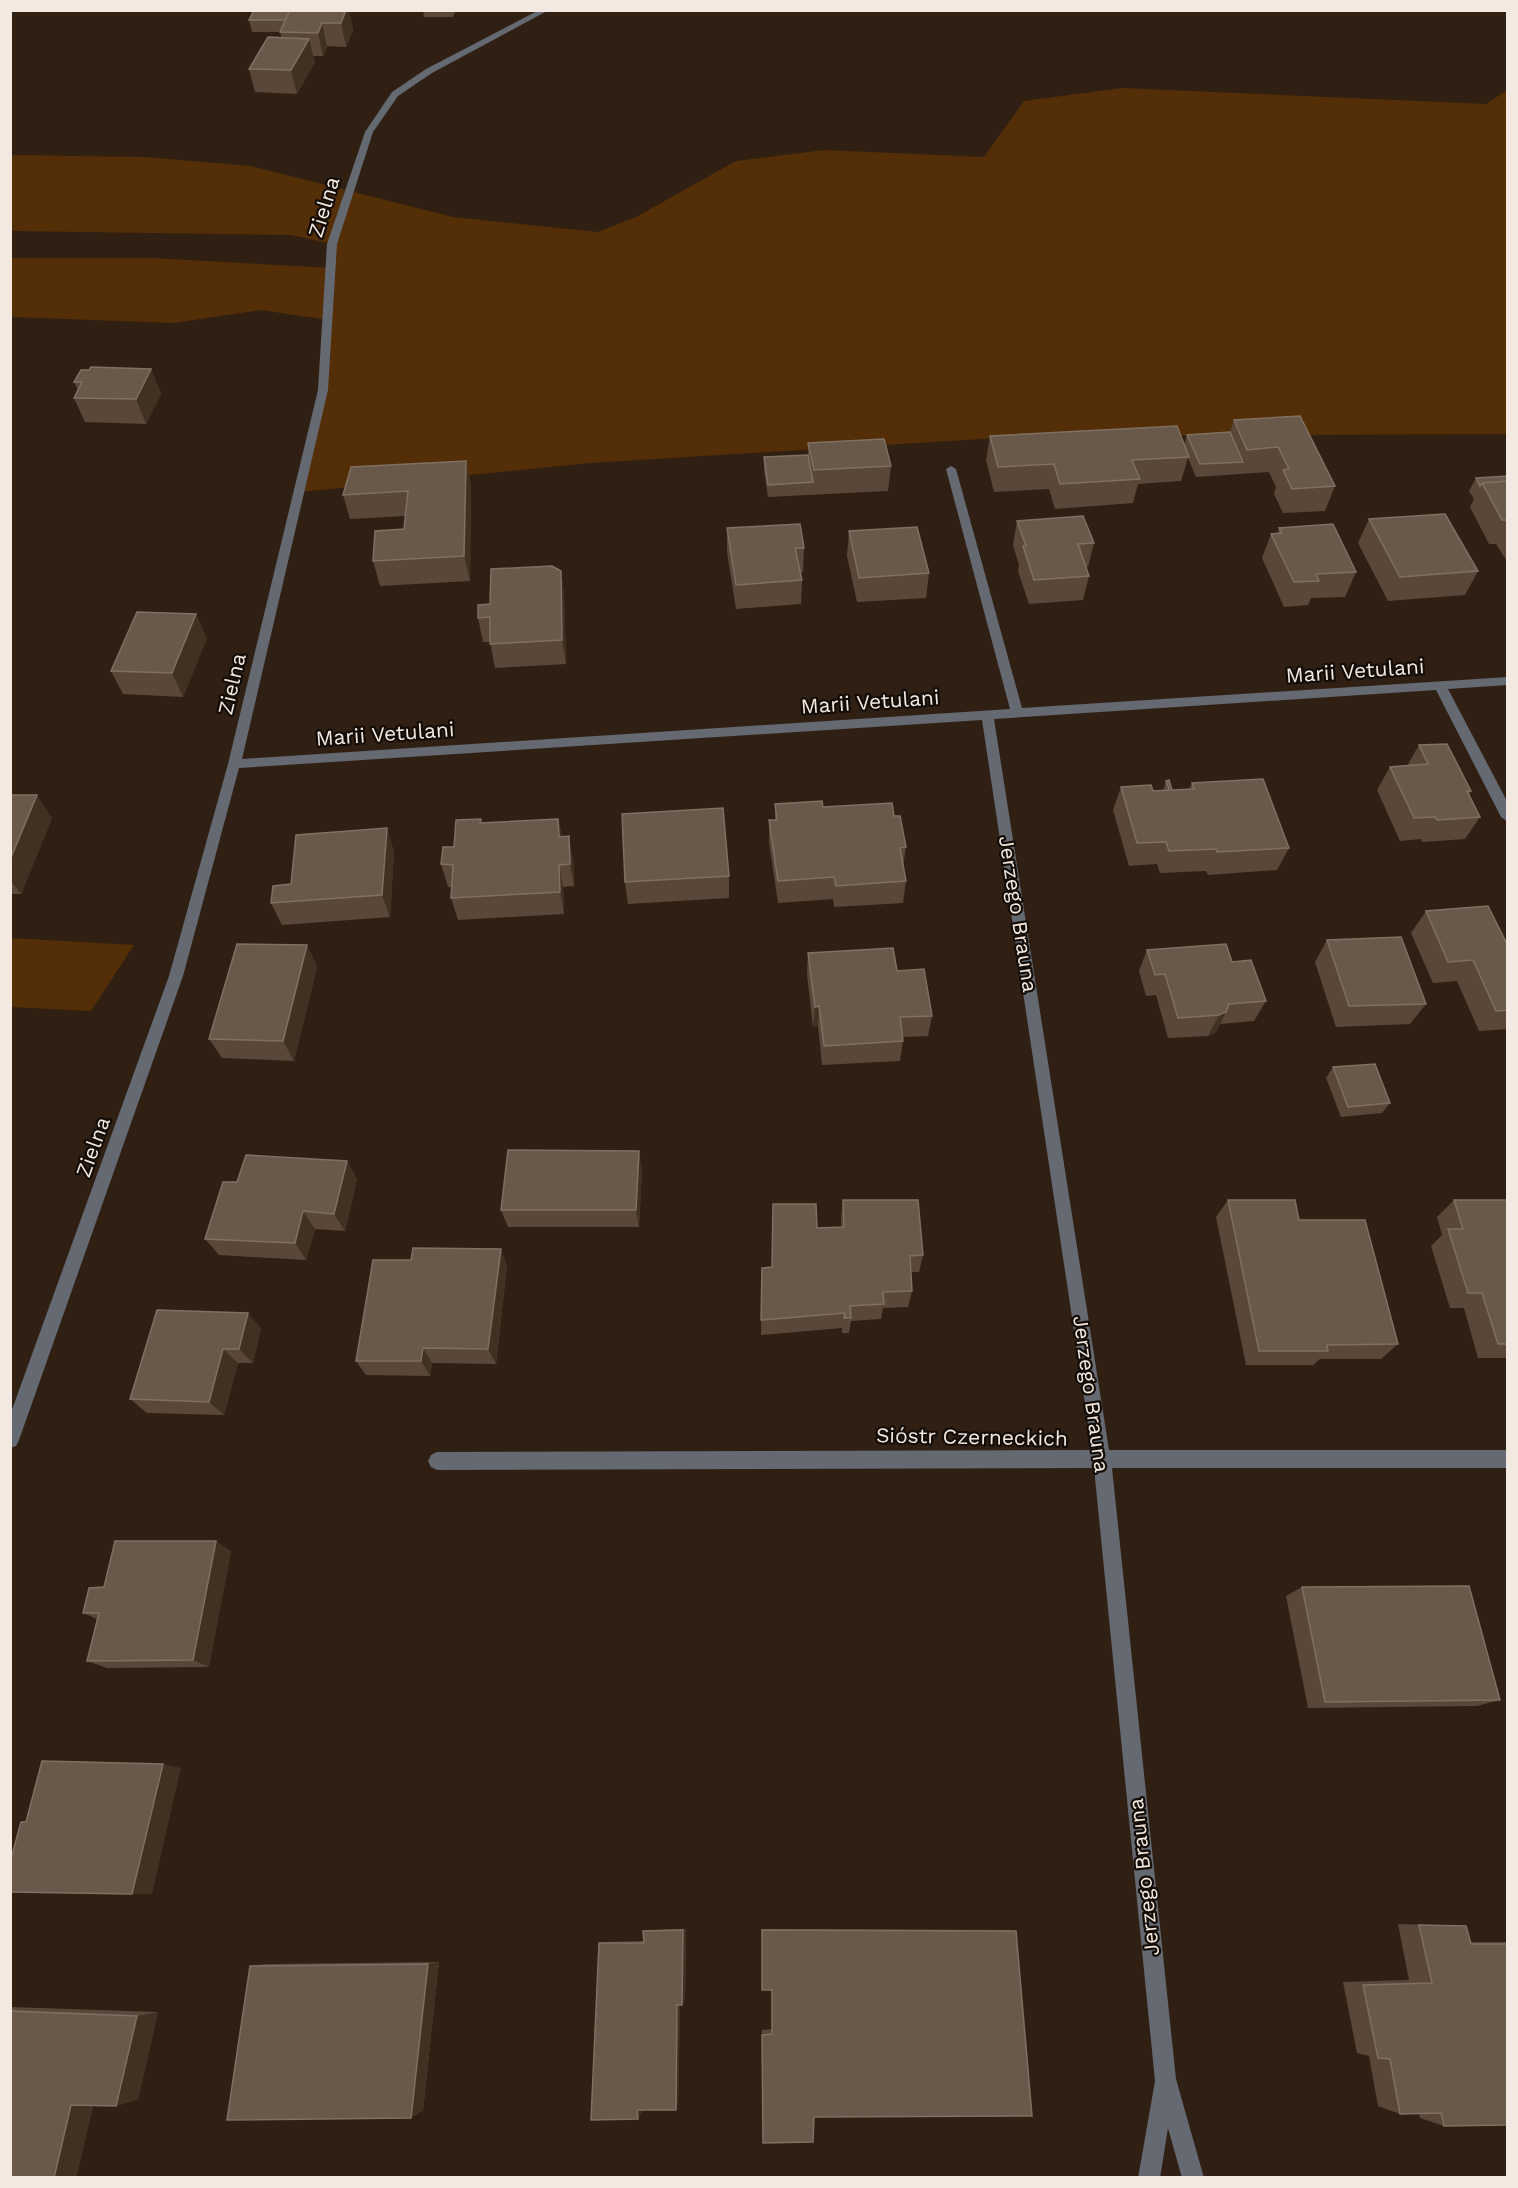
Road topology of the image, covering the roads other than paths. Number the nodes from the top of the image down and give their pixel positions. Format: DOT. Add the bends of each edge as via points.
graph roads {
  1 [pos="546,10"];
  2 [pos="951,468"];
  3 [pos="1508,681"];
  4 [pos="1440,685"];
  5 [pos="1017,711"];
  6 [pos="987,714"];
  7 [pos="234,764"];
  8 [pos="1508,817"];
  9 [pos="10,1440"];
  10 [pos="1508,1459"];
  11 [pos="1102,1460"];
  12 [pos="437,1461"];
  13 [pos="1165,2079"];
  14 [pos="1149,2178"];
  15 [pos="1193,2178"];
  1 -- 7 [label="street, Zielna" via="429,71 395,94 369,132 332,244 324,383"];
  2 -- 5 [label="street"];
  3 -- 4 [label="street, Marii Vetulani"];
  4 -- 5 [label="street, Marii Vetulani"];
  4 -- 8 [label="street"];
  5 -- 6 [label="street, Marii Vetulani"];
  6 -- 7 [label="street, Marii Vetulani"];
  6 -- 11 [label="street, Jerzego Brauna"];
  7 -- 9 [label="street, Zielna" via="176,976"];
  10 -- 11 [label="street, Sióstr Czerneckich"];
  11 -- 12 [label="street, Sióstr Czerneckich" via="759,1457"];
  11 -- 13 [label="street, Jerzego Brauna"];
  13 -- 14 [label="street, Jerzego Brauna"];
  13 -- 15 [label="street, Jerzego Brauna"];
}
